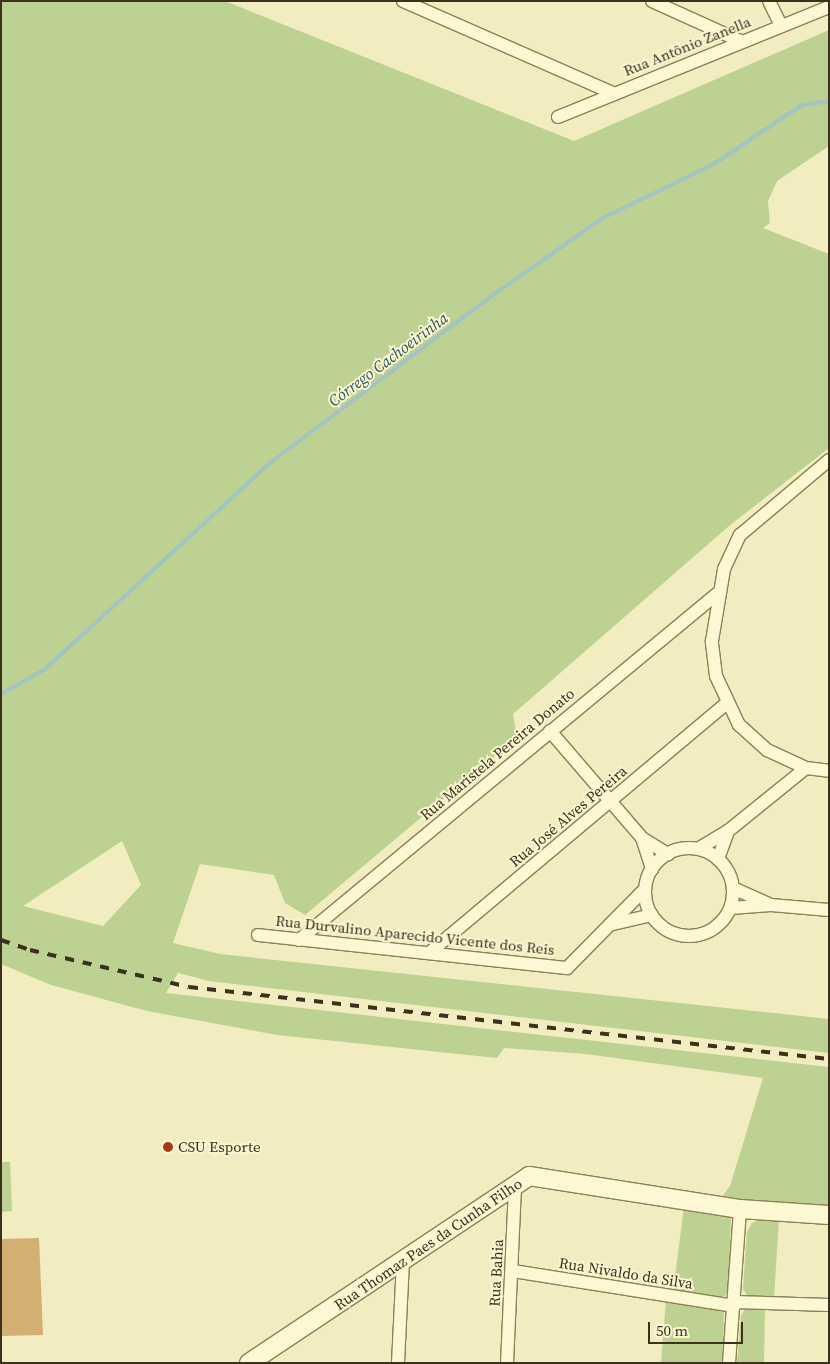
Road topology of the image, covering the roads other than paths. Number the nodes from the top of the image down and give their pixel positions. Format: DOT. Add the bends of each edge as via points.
graph roads {
  1 [pos="403,1"];
  2 [pos="652,1"];
  3 [pos="769,1"];
  4 [pos="829,8"];
  5 [pos="781,26"];
  6 [pos="740,41"];
  7 [pos="613,93"];
  8 [pos="558,117"];
  9 [pos="829,460"];
  10 [pos="717,594"];
  11 [pos="727,703"];
  12 [pos="550,731"];
  13 [pos="806,768"];
  14 [pos="829,771"];
  15 [pos="611,800"];
  16 [pos="728,831"];
  17 [pos="642,838"];
  18 [pos="698,849"];
  19 [pos="668,854"];
  20 [pos="718,859"];
  21 [pos="652,869"];
  22 [pos="733,888"];
  23 [pos="645,889"];
  24 [pos="771,905"];
  25 [pos="731,908"];
  26 [pos="829,910"];
  27 [pos="652,915"];
  28 [pos="614,924"];
  29 [pos="258,935"];
  30 [pos="299,940"];
  31 [pos="429,953"];
  32 [pos="515,1184"];
  33 [pos="740,1209"];
  34 [pos="829,1215"];
  35 [pos="403,1262"];
  36 [pos="513,1271"];
  37 [pos="734,1304"];
  38 [pos="829,1304"];
  39 [pos="255,1361"];
  40 [pos="398,1363"];
  41 [pos="507,1363"];
  42 [pos="729,1363"];
  1 -- 7 [label="street"];
  2 -- 6 [label="street"];
  3 -- 5 [label="street"];
  4 -- 5 [label="street, Rua Antônio Zanella"];
  5 -- 6 [label="street, Rua Antônio Zanella"];
  6 -- 7 [label="street, Rua Antônio Zanella"];
  7 -- 8 [label="street, Rua Antônio Zanella"];
  9 -- 10 [label="street" via="740,535 724,569"];
  10 -- 11 [label="street" via="712,641 716,676"];
  10 -- 12 [label="street, Rua Maristela Pereira Donato"];
  11 -- 13 [label="street" via="739,725 767,750"];
  11 -- 15 [label="street, Rua José Alves Pereira"];
  12 -- 15 [label="street"];
  12 -- 30 [label="street, Rua Maristela Pereira Donato"];
  13 -- 14 [label="street"];
  13 -- 16 [label="street"];
  15 -- 17 [label="street"];
  15 -- 31 [label="street, Rua José Alves Pereira"];
  16 -- 18 [label="street"];
  16 -- 20 [label="street"];
  17 -- 19 [label="street"];
  17 -- 21 [label="street"];
  18 -- 19 [label="street" via="682,849"];
  18 -- 20 [label="street"];
  19 -- 21 [label="street"];
  20 -- 22 [label="street" via="728,872"];
  21 -- 23 [label="street"];
  22 -- 24 [label="street"];
  22 -- 25 [label="street"];
  23 -- 27 [label="street"];
  23 -- 28 [label="street"];
  24 -- 25 [label="street"];
  24 -- 26 [label="street"];
  25 -- 27 [label="street" via="716,927 694,936 670,932"];
  27 -- 28 [label="street"];
  28 -- 31 [label="street, Rua Durvalino Aparecido Vicente dos Reis" via="567,968"];
  29 -- 30 [label="street, Rua Durvalino Aparecido Vicente dos Reis"];
  30 -- 31 [label="street, Rua Durvalino Aparecido Vicente dos Reis"];
  32 -- 33 [label="street, Rua Thomaz Paes da Cunha Filho" via="535,1176"];
  32 -- 35 [label="street, Rua Thomaz Paes da Cunha Filho"];
  32 -- 36 [label="street, Rua Bahia"];
  33 -- 34 [label="street, Rua Thomaz Paes da Cunha Filho"];
  33 -- 37 [label="street"];
  35 -- 39 [label="street, Rua Thomaz Paes da Cunha Filho"];
  35 -- 40 [label="street"];
  36 -- 37 [label="street, Rua Nivaldo da Silva"];
  36 -- 41 [label="street, Rua Bahia"];
  37 -- 38 [label="street, Rua Nivaldo da Silva"];
  37 -- 42 [label="street"];
}
